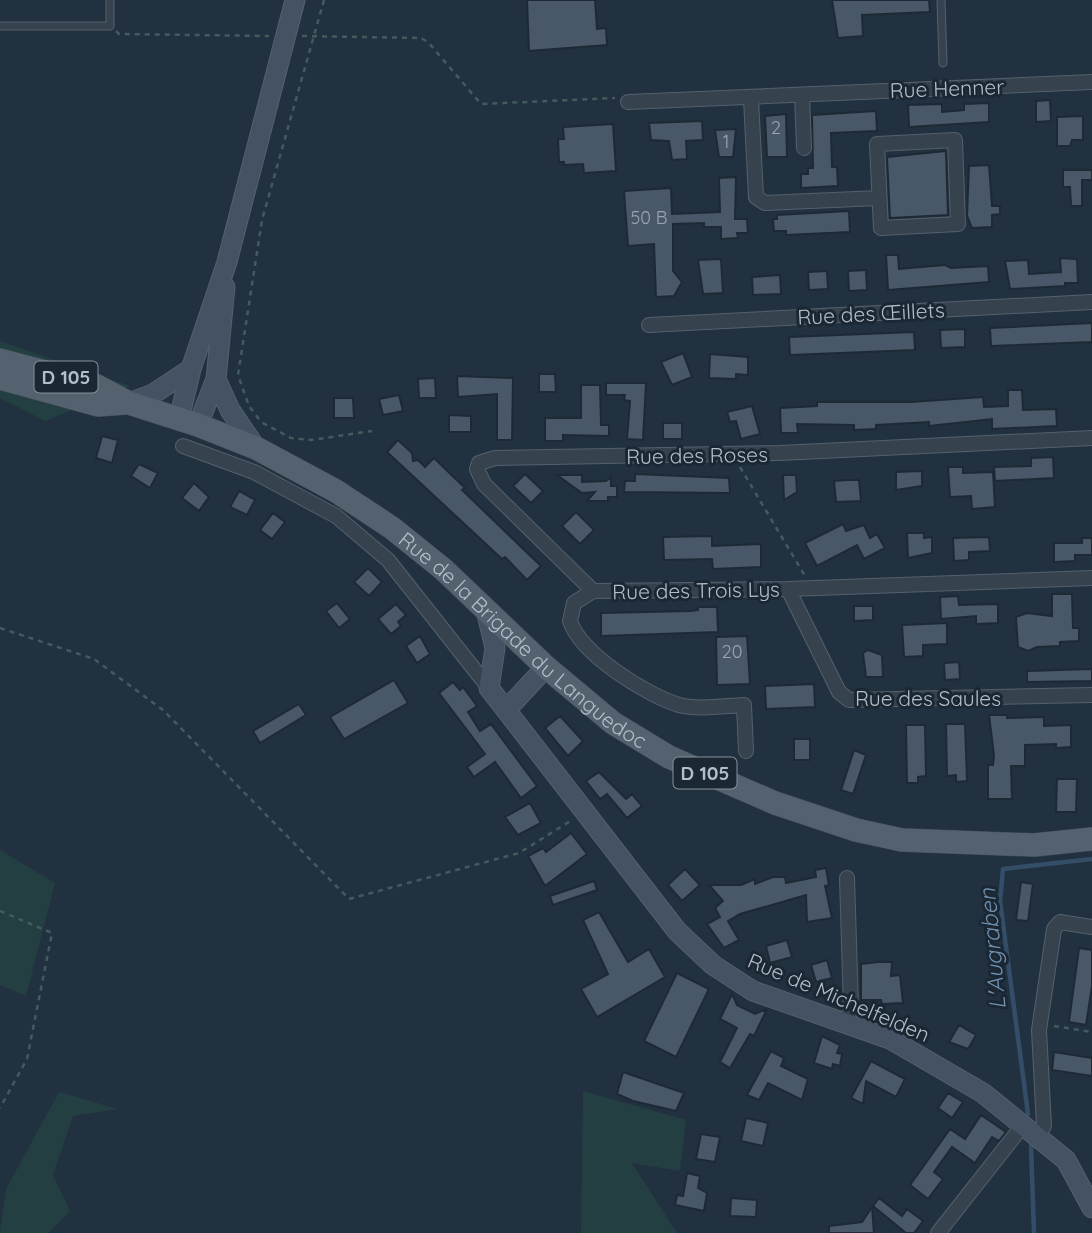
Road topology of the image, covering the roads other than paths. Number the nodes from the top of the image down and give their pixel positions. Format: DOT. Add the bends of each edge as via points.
graph roads {
  1 [pos="110,0"];
  2 [pos="295,0"];
  3 [pos="941,0"];
  4 [pos="0,26"];
  5 [pos="943,63"];
  6 [pos="1092,82"];
  7 [pos="802,95"];
  8 [pos="751,99"];
  9 [pos="628,102"];
  10 [pos="804,148"];
  11 [pos="879,198"];
  12 [pos="227,262"];
  13 [pos="1092,302"];
  14 [pos="649,325"];
  15 [pos="0,360"];
  16 [pos="191,369"];
  17 [pos="0,378"];
  18 [pos="216,379"];
  19 [pos="129,403"];
  20 [pos="189,422"];
  21 [pos="1092,438"];
  22 [pos="183,446"];
  23 [pos="256,448"];
  24 [pos="1092,578"];
  25 [pos="788,589"];
  26 [pos="593,591"];
  27 [pos="486,610"];
  28 [pos="546,667"];
  29 [pos="489,688"];
  30 [pos="1092,695"];
  31 [pos="506,710"];
  32 [pos="746,751"];
  33 [pos="1092,839"];
  34 [pos="847,878"];
  35 [pos="1092,927"];
  36 [pos="846,1022"];
  37 [pos="1031,1130"];
  38 [pos="1092,1208"];
  39 [pos="938,1233"];
  1 -- 4 [label="lane" via="110,26"];
  2 -- 12 [label="street"];
  3 -- 5 [label="lane"];
  6 -- 7 [label="street, Rue Henner"];
  7 -- 8 [label="street, Rue Henner"];
  7 -- 10 [label="street"];
  8 -- 9 [label="street, Rue Henner"];
  8 -- 11 [label="street" via="756,197 765,203"];
  11 -- 11 [label="street" via="877,144 955,140 958,224 881,228"];
  12 -- 16 [label="street"];
  12 -- 18 [label="street"];
  13 -- 14 [label="street, Rue des Œillets"];
  15 -- 19 [label="main road, D 105" via="95,385"];
  16 -- 19 [label="street" via="153,394"];
  16 -- 20 [label="street"];
  17 -- 19 [label="main road, D 105" via="98,405"];
  18 -- 20 [label="street"];
  18 -- 23 [label="street"];
  19 -- 20 [label="main road, D 105"];
  20 -- 23 [label="main road, D 105"];
  21 -- 26 [label="street, Rue des Roses" via="733,454 495,458 480,463 484,484"];
  22 -- 29 [label="street" via="254,472 336,516 388,560"];
  23 -- 27 [label="main road, Rue de la Brigade du Languedoc / D 105" via="392,528"];
  24 -- 25 [label="street, Rue des Trois Lys"];
  25 -- 26 [label="street, Rue des Trois Lys"];
  25 -- 30 [label="street, Rue des Saules" via="839,692 849,700"];
  26 -- 32 [label="street, Rue des Trois Lys" via="580,597 570,612 573,631 581,641 635,683 671,702 696,707 744,705"];
  27 -- 28 [label="main road, Rue de la Brigade du Languedoc / D 105"];
  27 -- 29 [label="street" via="495,648"];
  28 -- 31 [label="street"];
  28 -- 33 [label="main road, Rue de la Brigade du Languedoc / D 105" via="613,723 668,757 775,803 856,830 902,840 951,843 1034,845"];
  29 -- 31 [label="street, Rue de Michelfelden"];
  31 -- 36 [label="street, Rue de Michelfelden" via="653,903 713,965 753,990"];
  34 -- 36 [label="street" via="851,1008"];
  35 -- 37 [label="street" via="1060,922 1054,929 1040,1024 1044,1126"];
  36 -- 37 [label="street, Rue de Michelfelden" via="928,1059"];
  37 -- 38 [label="street, Rue de Michelfelden" via="1066,1160"];
  37 -- 39 [label="street"];
}
